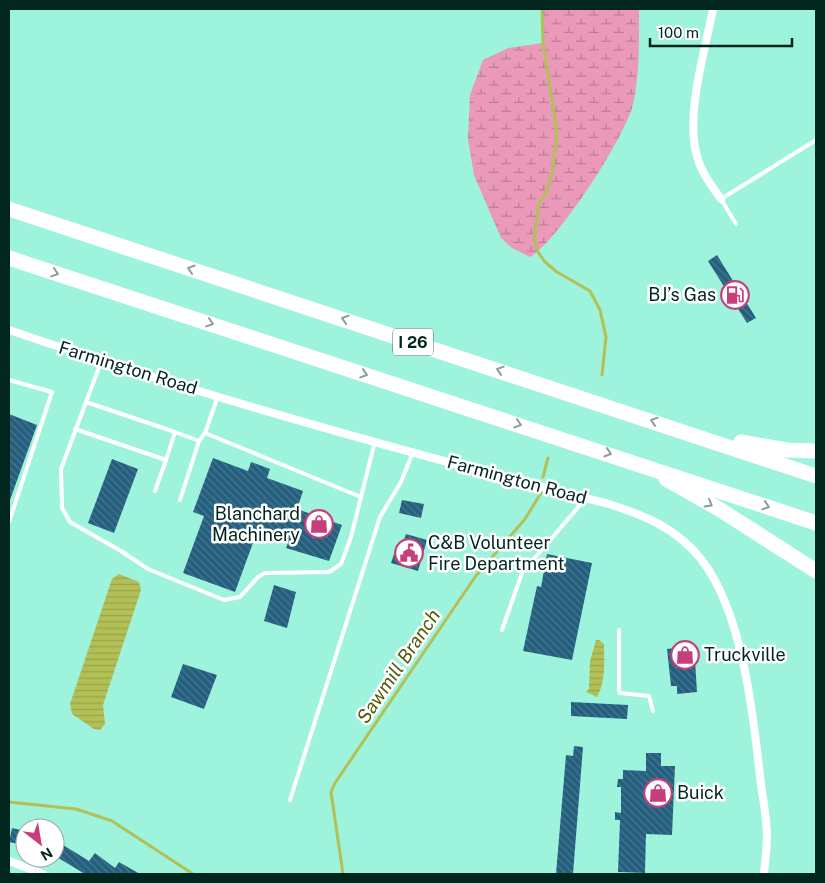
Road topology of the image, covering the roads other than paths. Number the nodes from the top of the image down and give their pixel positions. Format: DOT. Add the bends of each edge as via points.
graph roads {
  1 [pos="713,9"];
  2 [pos="816,140"];
  3 [pos="721,199"];
  4 [pos="9,209"];
  5 [pos="736,224"];
  6 [pos="9,258"];
  7 [pos="9,330"];
  8 [pos="101,362"];
  9 [pos="9,380"];
  10 [pos="218,396"];
  11 [pos="86,402"];
  12 [pos="75,429"];
  13 [pos="175,432"];
  14 [pos="688,432"];
  15 [pos="205,433"];
  16 [pos="200,441"];
  17 [pos="375,441"];
  18 [pos="816,451"];
  19 [pos="413,452"];
  20 [pos="166,460"];
  21 [pos="636,463"];
  22 [pos="816,476"];
  23 [pos="155,491"];
  24 [pos="361,497"];
  25 [pos="586,498"];
  26 [pos="180,500"];
  27 [pos="9,522"];
  28 [pos="816,522"];
  29 [pos="816,571"];
  30 [pos="502,630"];
  31 [pos="619,630"];
  32 [pos="653,711"];
  33 [pos="290,800"];
  34 [pos="9,861"];
  35 [pos="42,874"];
  36 [pos="764,874"];
  1 -- 3 [label="street" via="694,112 693,137 703,173"];
  2 -- 3 [label="lane"];
  3 -- 5 [label="lane"];
  14 -- 4 [label="highway, I 26, one-way"];
  6 -- 21 [label="highway, one-way"];
  7 -- 8 [label="street, Farmington Road"];
  8 -- 10 [label="street, Farmington Road"];
  8 -- 11 [label="lane"];
  9 -- 27 [label="lane" via="52,392"];
  10 -- 15 [label="lane"];
  10 -- 17 [label="street, Farmington Road"];
  11 -- 12 [label="lane"];
  11 -- 13 [label="lane"];
  12 -- 20 [label="lane"];
  12 -- 24 [label="lane" via="61,469 62,508 70,522 148,569 224,600 240,597 265,573 329,572 336,568 341,564 351,536"];
  13 -- 16 [label="lane"];
  13 -- 20 [label="lane"];
  14 -- 18 [label="highway" via="786,450"];
  14 -- 22 [label="highway, I 26"];
  15 -- 16 [label="lane"];
  15 -- 24 [label="lane"];
  16 -- 26 [label="lane"];
  17 -- 19 [label="street, Farmington Road"];
  17 -- 24 [label="lane"];
  19 -- 25 [label="street, Farmington Road"];
  19 -- 33 [label="lane" via="401,482 380,518"];
  20 -- 23 [label="lane"];
  21 -- 28 [label="highway, one-way"];
  21 -- 29 [label="highway, one-way"];
  25 -- 30 [label="lane" via="522,572"];
  25 -- 36 [label="street, Farmington Road" via="647,516 675,534 701,559 720,589 735,632 750,700 766,830"];
  31 -- 32 [label="lane" via="619,691 649,696"];
  34 -- 35 [label="street"];
}
